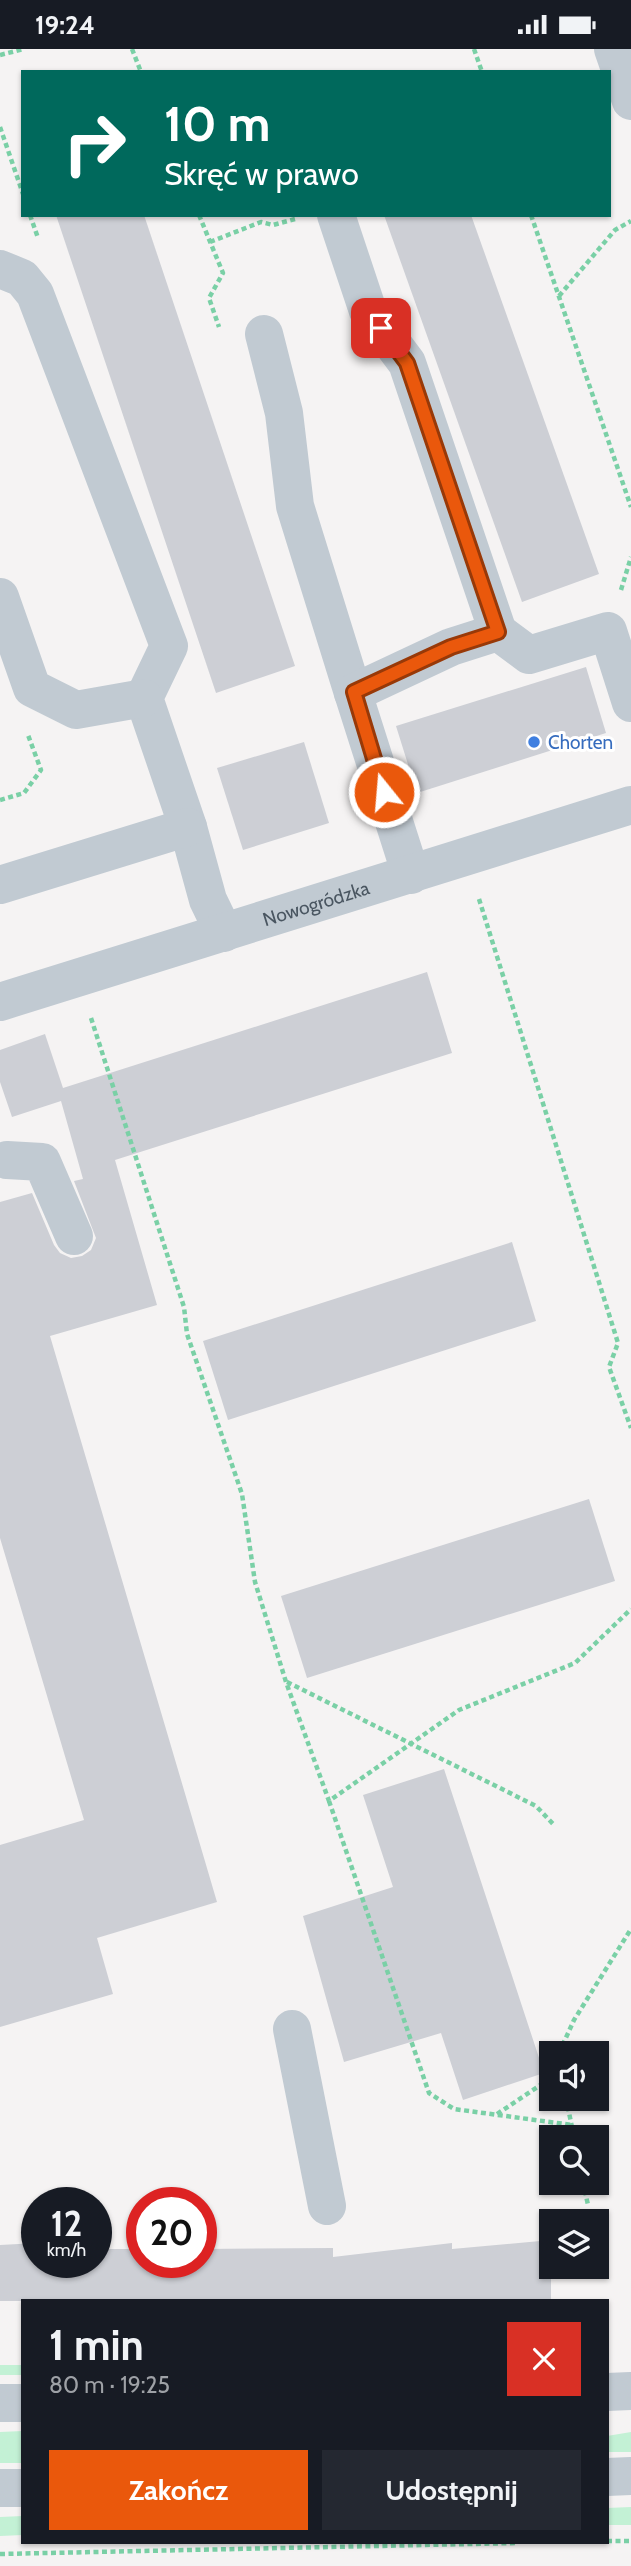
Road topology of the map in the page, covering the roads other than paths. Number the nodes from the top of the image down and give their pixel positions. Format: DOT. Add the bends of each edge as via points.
graph roads {
  1 [pos="613,49"];
  2 [pos="631,101"];
  3 [pos="337,217"];
  4 [pos="0,269"];
  5 [pos="264,334"];
  6 [pos="0,597"];
  7 [pos="498,632"];
  8 [pos="354,692"];
  9 [pos="144,698"];
  10 [pos="631,703"];
  11 [pos="631,805"];
  12 [pos="188,827"];
  13 [pos="411,875"];
  14 [pos="0,885"];
  15 [pos="223,933"];
  16 [pos="0,1002"];
  17 [pos="2,1154"];
  18 [pos="74,1236"];
  19 [pos="292,2029"];
  20 [pos="327,2206"];
  21 [pos="631,2391"];
  22 [pos="609,2392"];
  23 [pos="0,2403"];
  24 [pos="21,2403"];
  25 [pos="609,2476"];
  26 [pos="631,2476"];
  27 [pos="0,2488"];
  28 [pos="21,2488"];
  1 -- 2 [label="street"];
  3 -- 7 [label="street" via="368,311 407,363"];
  4 -- 9 [label="street" via="22,278 36,294 169,646"];
  5 -- 8 [label="street" via="284,413 295,506"];
  6 -- 9 [label="street" via="32,688 76,710"];
  7 -- 8 [label="street" via="451,647"];
  7 -- 10 [label="street" via="529,655 608,631"];
  8 -- 13 [label="street"];
  9 -- 12 [label="street"];
  11 -- 13 [label="street, Nowogródzka"];
  12 -- 14 [label="street"];
  12 -- 15 [label="street" via="208,900"];
  13 -- 15 [label="street, Nowogródzka"];
  15 -- 16 [label="street, Nowogródzka"];
  17 -- 18 [label="street" via="43,1162"];
  19 -- 20 [label="street"];
  21 -- 22 [label="street"];
  23 -- 24 [label="street"];
  25 -- 26 [label="street"];
  27 -- 28 [label="street"];
}
